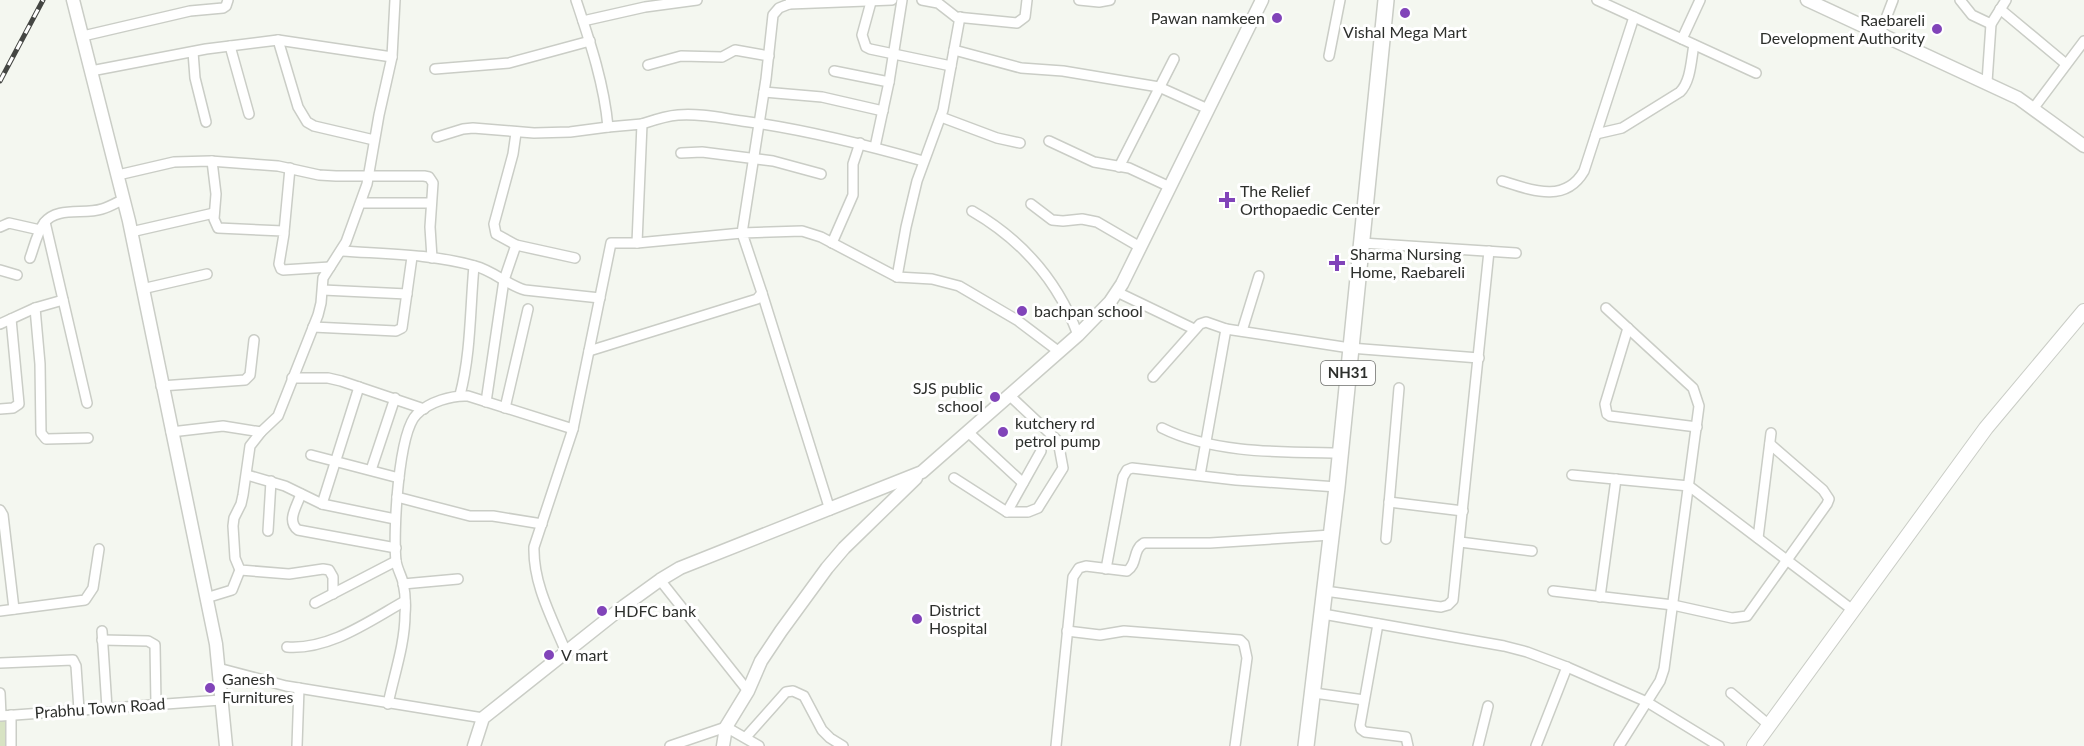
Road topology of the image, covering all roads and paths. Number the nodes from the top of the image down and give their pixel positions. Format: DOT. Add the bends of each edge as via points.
graph roads {
  1 [pos="228,0"];
  2 [pos="395,0"];
  3 [pos="576,0"];
  4 [pos="697,0"];
  5 [pos="892,0"];
  6 [pos="902,0"];
  7 [pos="922,0"];
  8 [pos="1027,0"];
  9 [pos="1079,0"];
  10 [pos="1110,0"];
  11 [pos="1262,0"];
  12 [pos="1340,0"];
  13 [pos="1386,0"];
  14 [pos="1597,0"];
  15 [pos="1700,0"];
  16 [pos="1807,0"];
  17 [pos="1893,0"];
  18 [pos="1960,0"];
  19 [pos="2006,0"];
  20 [pos="73,1"];
  21 [pos="790,2"];
  22 [pos="871,2"];
  23 [pos="2000,9"];
  24 [pos="960,17"];
  25 [pos="1634,17"];
  26 [pos="583,21"];
  27 [pos="1991,24"];
  28 [pos="1880,34"];
  29 [pos="83,36"];
  30 [pos="1682,39"];
  31 [pos="278,40"];
  32 [pos="590,41"];
  33 [pos="2084,41"];
  34 [pos="1694,45"];
  35 [pos="230,46"];
  36 [pos="954,50"];
  37 [pos="193,52"];
  38 [pos="893,54"];
  39 [pos="769,56"];
  40 [pos="1329,56"];
  41 [pos="392,57"];
  42 [pos="1174,58"];
  43 [pos="2066,64"];
  44 [pos="648,65"];
  45 [pos="951,66"];
  46 [pos="435,69"];
  47 [pos="834,70"];
  48 [pos="91,71"];
  49 [pos="1756,73"];
  50 [pos="889,82"];
  51 [pos="1987,82"];
  52 [pos="1159,87"];
  53 [pos="764,92"];
  54 [pos="1208,109"];
  55 [pos="2033,109"];
  56 [pos="883,111"];
  57 [pos="249,114"];
  58 [pos="941,117"];
  59 [pos="206,122"];
  60 [pos="760,123"];
  61 [pos="642,124"];
  62 [pos="608,127"];
  63 [pos="516,133"];
  64 [pos="1596,134"];
  65 [pos="437,137"];
  66 [pos="374,140"];
  67 [pos="1049,141"];
  68 [pos="860,143"];
  69 [pos="1020,143"];
  70 [pos="2084,146"];
  71 [pos="875,147"];
  72 [pos="681,153"];
  73 [pos="754,159"];
  74 [pos="212,161"];
  75 [pos="923,161"];
  76 [pos="1119,167"];
  77 [pos="290,168"];
  78 [pos="821,174"];
  79 [pos="118,175"];
  80 [pos="368,177"];
  81 [pos="1502,181"];
  82 [pos="1170,187"];
  83 [pos="124,199"];
  84 [pos="361,203"];
  85 [pos="431,203"];
  86 [pos="1031,204"];
  87 [pos="972,211"];
  88 [pos="214,213"];
  89 [pos="43,226"];
  90 [pos="0,227"];
  91 [pos="131,232"];
  92 [pos="284,232"];
  93 [pos="742,233"];
  94 [pos="637,243"];
  95 [pos="832,243"];
  96 [pos="1362,243"];
  97 [pos="516,245"];
  98 [pos="1140,247"];
  99 [pos="342,251"];
  100 [pos="1489,251"];
  101 [pos="1516,253"];
  102 [pos="412,257"];
  103 [pos="30,258"];
  104 [pos="432,258"];
  105 [pos="575,258"];
  106 [pos="474,266"];
  107 [pos="330,267"];
  108 [pos="0,270"];
  109 [pos="207,274"];
  110 [pos="17,275"];
  111 [pos="1259,276"];
  112 [pos="897,277"];
  113 [pos="504,280"];
  114 [pos="142,289"];
  115 [pos="323,290"];
  116 [pos="1117,292"];
  117 [pos="762,293"];
  118 [pos="407,294"];
  119 [pos="600,298"];
  120 [pos="63,300"];
  121 [pos="35,308"];
  122 [pos="1606,308"];
  123 [pos="528,309"];
  124 [pos="2084,311"];
  125 [pos="11,319"];
  126 [pos="0,324"];
  127 [pos="313,327"];
  128 [pos="1628,328"];
  129 [pos="1194,329"];
  130 [pos="1226,329"];
  131 [pos="1242,331"];
  132 [pos="1078,335"];
  133 [pos="254,340"];
  134 [pos="1350,348"];
  135 [pos="589,351"];
  136 [pos="1058,351"];
  137 [pos="1479,358"];
  138 [pos="1152,377"];
  139 [pos="292,378"];
  140 [pos="161,386"];
  141 [pos="359,387"];
  142 [pos="1398,388"];
  143 [pos="1010,395"];
  144 [pos="460,396"];
  145 [pos="395,398"];
  146 [pos="486,402"];
  147 [pos="87,403"];
  148 [pos="505,408"];
  149 [pos="0,409"];
  150 [pos="424,409"];
  151 [pos="1697,427"];
  152 [pos="1162,428"];
  153 [pos="573,429"];
  154 [pos="171,432"];
  155 [pos="261,432"];
  156 [pos="968,432"];
  157 [pos="1771,433"];
  158 [pos="88,438"];
  159 [pos="1206,442"];
  160 [pos="1770,444"];
  161 [pos="1041,451"];
  162 [pos="1340,453"];
  163 [pos="311,455"];
  164 [pos="337,462"];
  165 [pos="371,470"];
  166 [pos="922,472"];
  167 [pos="247,475"];
  168 [pos="1200,475"];
  169 [pos="1572,475"];
  170 [pos="399,478"];
  171 [pos="954,478"];
  172 [pos="1616,479"];
  173 [pos="271,481"];
  174 [pos="1023,483"];
  175 [pos="1689,486"];
  176 [pos="1337,487"];
  177 [pos="301,494"];
  178 [pos="397,497"];
  179 [pos="1389,502"];
  180 [pos="322,504"];
  181 [pos="0,510"];
  182 [pos="830,510"];
  183 [pos="1463,511"];
  184 [pos="1007,512"];
  185 [pos="395,519"];
  186 [pos="542,524"];
  187 [pos="268,531"];
  188 [pos="1331,535"];
  189 [pos="1758,538"];
  190 [pos="1386,539"];
  191 [pos="1460,542"];
  192 [pos="396,548"];
  193 [pos="99,549"];
  194 [pos="1532,551"];
  195 [pos="1788,560"];
  196 [pos="396,561"];
  197 [pos="1106,569"];
  198 [pos="240,570"];
  199 [pos="458,579"];
  200 [pos="660,580"];
  201 [pos="403,584"];
  202 [pos="1325,591"];
  203 [pos="1553,591"];
  204 [pos="333,594"];
  205 [pos="1600,597"];
  206 [pos="206,598"];
  207 [pos="405,601"];
  208 [pos="315,603"];
  209 [pos="1673,605"];
  210 [pos="14,609"];
  211 [pos="0,611"];
  212 [pos="1854,611"];
  213 [pos="1323,614"];
  214 [pos="1378,624"];
  215 [pos="1067,631"];
  216 [pos="287,647"];
  217 [pos="566,652"];
  218 [pos="0,663"];
  219 [pos="1567,667"];
  220 [pos="218,668"];
  221 [pos="299,688"];
  222 [pos="748,691"];
  223 [pos="0,693"];
  224 [pos="1314,693"];
  225 [pos="1731,693"];
  226 [pos="221,700"];
  227 [pos="1364,700"];
  228 [pos="1647,702"];
  229 [pos="156,704"];
  230 [pos="388,704"];
  231 [pos="1488,706"];
  232 [pos="107,708"];
  233 [pos="79,710"];
  234 [pos="11,715"];
  235 [pos="0,716"];
  236 [pos="483,718"];
  237 [pos="1769,725"];
  238 [pos="726,727"];
  239 [pos="746,737"];
  240 [pos="11,746"];
  241 [pos="226,746"];
  242 [pos="297,746"];
  243 [pos="474,746"];
  244 [pos="670,746"];
  245 [pos="723,746"];
  246 [pos="759,746"];
  247 [pos="843,746"];
  248 [pos="1056,746"];
  249 [pos="1235,746"];
  250 [pos="1306,746"];
  251 [pos="1408,746"];
  252 [pos="1478,746"];
  253 [pos="1536,746"];
  254 [pos="1619,746"];
  255 [pos="1719,746"];
  256 [pos="1754,746"];
  1 -- 29 [label="street" via="223,8 190,11"];
  2 -- 41 [label="street"];
  3 -- 26 [label="street"];
  4 -- 26 [label="street"];
  5 -- 22 [label="street"];
  6 -- 38 [label="street"];
  7 -- 24 [label="street" via="938,3 951,15"];
  8 -- 24 [label="street" via="1025,17 1017,23"];
  9 -- 10 [label="street"];
  11 -- 54 [label="street"];
  12 -- 40 [label="street"];
  13 -- 96 [label="highway, NH31"];
  14 -- 25 [label="street"];
  15 -- 30 [label="street"];
  16 -- 28 [label="street"];
  17 -- 28 [label="street"];
  18 -- 27 [label="street" via="1972,15"];
  19 -- 23 [label="street"];
  20 -- 29 [label="street"];
  21 -- 22 [label="street"];
  21 -- 39 [label="street" via="773,15"];
  22 -- 38 [label="street" via="862,35 864,43 870,49"];
  23 -- 27 [label="street"];
  23 -- 43 [label="street"];
  24 -- 36 [label="street"];
  25 -- 30 [label="street"];
  25 -- 64 [label="street"];
  26 -- 32 [label="street"];
  27 -- 51 [label="street"];
  28 -- 51 [label="street"];
  29 -- 48 [label="street"];
  30 -- 34 [label="street"];
  31 -- 35 [label="street"];
  31 -- 41 [label="street"];
  31 -- 66 [label="street" via="298,107 307,122"];
  32 -- 46 [label="street" via="509,63"];
  32 -- 62 [label="street" via="603,87"];
  33 -- 43 [label="street"];
  34 -- 49 [label="street"];
  34 -- 64 [label="street" via="1686,87 1622,128"];
  35 -- 37 [label="street"];
  35 -- 57 [label="street"];
  36 -- 45 [label="street"];
  36 -- 52 [label="street" via="1021,68"];
  37 -- 48 [label="street"];
  37 -- 59 [label="street"];
  38 -- 45 [label="street"];
  38 -- 50 [label="street"];
  39 -- 44 [label="street" via="735,50 722,57 681,56"];
  39 -- 53 [label="street"];
  41 -- 66 [label="street"];
  42 -- 52 [label="street"];
  43 -- 55 [label="street"];
  45 -- 58 [label="street"];
  47 -- 50 [label="street"];
  48 -- 79 [label="street"];
  50 -- 56 [label="street"];
  51 -- 55 [label="street"];
  52 -- 54 [label="street"];
  52 -- 76 [label="street"];
  53 -- 56 [label="street" via="822,97"];
  53 -- 60 [label="street"];
  54 -- 82 [label="street"];
  55 -- 70 [label="street"];
  56 -- 71 [label="street"];
  58 -- 69 [label="street"];
  58 -- 75 [label="street"];
  60 -- 61 [label="street" via="681,115"];
  60 -- 68 [label="street"];
  60 -- 73 [label="street"];
  61 -- 62 [label="street"];
  61 -- 94 [label="street"];
  62 -- 63 [label="street"];
  63 -- 65 [label="street" via="473,128"];
  63 -- 97 [label="street" via="494,230"];
  64 -- 81 [label="street" via="1578,182 1563,190 1535,191"];
  66 -- 80 [label="street"];
  67 -- 76 [label="street" via="1094,162"];
  68 -- 71 [label="street"];
  68 -- 95 [label="street" via="853,164 853,195"];
  71 -- 75 [label="street"];
  72 -- 73 [label="street"];
  73 -- 78 [label="street"];
  73 -- 93 [label="street"];
  74 -- 77 [label="street"];
  74 -- 79 [label="street" via="174,162"];
  74 -- 88 [label="street"];
  75 -- 112 [label="street"];
  76 -- 82 [label="street"];
  77 -- 80 [label="street"];
  77 -- 92 [label="street"];
  79 -- 83 [label="street"];
  80 -- 84 [label="street"];
  80 -- 85 [label="street" via="429,177 433,183"];
  82 -- 98 [label="street"];
  83 -- 89 [label="street" via="89,212 60,212"];
  83 -- 91 [label="street"];
  84 -- 85 [label="street"];
  84 -- 99 [label="street"];
  85 -- 104 [label="street"];
  86 -- 98 [label="street" via="1052,220 1097,222"];
  87 -- 132 [label="street" via="1038,263"];
  88 -- 91 [label="street"];
  88 -- 92 [label="street" via="218,228"];
  89 -- 90 [label="street" via="9,223"];
  89 -- 103 [label="street"];
  89 -- 120 [label="street"];
  91 -- 114 [label="street"];
  92 -- 107 [label="street" via="281,269"];
  93 -- 94 [label="street"];
  93 -- 95 [label="street" via="802,231"];
  93 -- 117 [label="street"];
  94 -- 119 [label="street" via="611,243"];
  95 -- 112 [label="street"];
  96 -- 100 [label="street"];
  96 -- 134 [label="highway, NH31"];
  97 -- 105 [label="street"];
  97 -- 113 [label="street"];
  98 -- 116 [label="street"];
  99 -- 102 [label="street"];
  99 -- 107 [label="street"];
  100 -- 101 [label="street"];
  100 -- 137 [label="street"];
  102 -- 104 [label="street"];
  102 -- 118 [label="street"];
  104 -- 106 [label="street"];
  106 -- 113 [label="street"];
  106 -- 144 [label="street" via="468,359"];
  107 -- 115 [label="street" via="323,278"];
  108 -- 110 [label="street"];
  109 -- 114 [label="street"];
  111 -- 131 [label="street"];
  112 -- 136 [label="street" via="932,279 959,286 1017,320"];
  113 -- 119 [label="street" via="525,290"];
  113 -- 146 [label="street"];
  114 -- 140 [label="street"];
  115 -- 118 [label="street"];
  115 -- 127 [label="street"];
  116 -- 129 [label="street"];
  116 -- 132 [label="street"];
  117 -- 135 [label="street" via="757,299"];
  117 -- 182 [label="street"];
  118 -- 127 [label="street" via="399,330"];
  119 -- 135 [label="street"];
  120 -- 121 [label="street"];
  120 -- 147 [label="street"];
  121 -- 125 [label="street"];
  121 -- 158 [label="street" via="41,433 46,439"];
  122 -- 128 [label="street"];
  123 -- 148 [label="street"];
  124 -- 212 [label="main road" via="1986,428"];
  125 -- 126 [label="street"];
  125 -- 149 [label="street" via="19,404"];
  127 -- 139 [label="street"];
  128 -- 151 [label="street" via="1693,388 1699,406"];
  128 -- 151 [label="street" via="1605,404 1607,414"];
  129 -- 130 [label="street" via="1206,322"];
  129 -- 138 [label="street"];
  130 -- 131 [label="street"];
  130 -- 159 [label="street"];
  131 -- 134 [label="street"];
  132 -- 136 [label="street"];
  133 -- 140 [label="street" via="250,375 245,380"];
  134 -- 137 [label="street"];
  134 -- 162 [label="highway, NH31"];
  135 -- 153 [label="street"];
  136 -- 143 [label="street"];
  137 -- 183 [label="street"];
  139 -- 141 [label="street" via="328,378"];
  139 -- 155 [label="street" via="278,416"];
  140 -- 154 [label="street"];
  141 -- 145 [label="street"];
  141 -- 164 [label="street"];
  142 -- 179 [label="street"];
  143 -- 156 [label="street"];
  143 -- 184 [label="street" via="1058,441 1063,468 1038,508"];
  144 -- 146 [label="street"];
  144 -- 150 [label="street"];
  145 -- 150 [label="street"];
  145 -- 165 [label="street"];
  146 -- 148 [label="street"];
  148 -- 153 [label="street"];
  150 -- 170 [label="street" via="411,423"];
  151 -- 175 [label="street"];
  152 -- 159 [label="street"];
  153 -- 186 [label="street"];
  154 -- 155 [label="street" via="223,426"];
  154 -- 206 [label="street"];
  155 -- 167 [label="street" via="250,446"];
  156 -- 166 [label="street"];
  156 -- 174 [label="street"];
  157 -- 160 [label="street"];
  159 -- 162 [label="street" via="1279,452"];
  159 -- 168 [label="street"];
  160 -- 189 [label="street"];
  160 -- 195 [label="street" via="1823,490 1828,500"];
  161 -- 174 [label="street"];
  162 -- 176 [label="highway, NH31"];
  163 -- 164 [label="street"];
  164 -- 165 [label="street"];
  164 -- 180 [label="street"];
  165 -- 170 [label="street"];
  166 -- 182 [label="street"];
  166 -- 222 [label="street" via="827,568 770,646"];
  167 -- 173 [label="street"];
  167 -- 198 [label="street" via="233,526 235,558"];
  168 -- 176 [label="street"];
  168 -- 197 [label="street" via="1127,470"];
  169 -- 172 [label="street"];
  170 -- 178 [label="street"];
  171 -- 184 [label="street"];
  172 -- 175 [label="street"];
  172 -- 205 [label="street"];
  173 -- 177 [label="street"];
  173 -- 187 [label="street"];
  174 -- 184 [label="street"];
  175 -- 189 [label="street"];
  175 -- 209 [label="street"];
  176 -- 188 [label="highway, NH31"];
  177 -- 180 [label="street"];
  177 -- 192 [label="street" via="292,520 298,530"];
  178 -- 185 [label="street"];
  178 -- 186 [label="street" via="470,516"];
  179 -- 183 [label="street"];
  179 -- 190 [label="street"];
  180 -- 185 [label="street"];
  181 -- 210 [label="street"];
  182 -- 200 [label="street" via="680,568"];
  183 -- 191 [label="street"];
  185 -- 192 [label="street"];
  186 -- 217 [label="street" via="534,547 535,569"];
  188 -- 197 [label="street" via="1144,543 1136,550 1131,569"];
  188 -- 202 [label="highway, NH31"];
  189 -- 195 [label="street"];
  191 -- 194 [label="street"];
  191 -- 202 [label="street" via="1455,594 1448,605"];
  192 -- 196 [label="street"];
  193 -- 210 [label="street" via="88,598"];
  195 -- 209 [label="street" via="1747,616 1732,618"];
  195 -- 212 [label="street"];
  196 -- 201 [label="street"];
  196 -- 204 [label="street"];
  197 -- 215 [label="street" via="1086,566 1075,572"];
  198 -- 204 [label="street" via="289,574 329,570"];
  198 -- 206 [label="street" via="232,590"];
  199 -- 201 [label="street"];
  200 -- 217 [label="street"];
  200 -- 222 [label="street"];
  201 -- 207 [label="street"];
  202 -- 213 [label="highway, NH31"];
  203 -- 205 [label="street"];
  204 -- 208 [label="street"];
  205 -- 209 [label="street"];
  206 -- 220 [label="street"];
  207 -- 216 [label="street" via="335,639 304,648"];
  207 -- 230 [label="street" via="405,624"];
  209 -- 228 [label="street" via="1664,669"];
  210 -- 211 [label="street"];
  212 -- 237 [label="main road"];
  213 -- 214 [label="street"];
  213 -- 224 [label="highway, NH31"];
  214 -- 219 [label="street" via="1504,646"];
  214 -- 227 [label="street"];
  215 -- 248 [label="street"];
  215 -- 249 [label="street" via="1100,635 1124,630 1240,640 1247,658"];
  217 -- 236 [label="street"];
  218 -- 233 [label="street" via="74,660"];
  219 -- 228 [label="street"];
  219 -- 253 [label="street"];
  220 -- 221 [label="street"];
  220 -- 226 [label="street"];
  221 -- 230 [label="street"];
  221 -- 242 [label="street"];
  222 -- 238 [label="street"];
  223 -- 235 [label="street, Prabhu Town Road"];
  224 -- 227 [label="street"];
  224 -- 250 [label="highway, NH31"];
  225 -- 237 [label="street"];
  226 -- 229 [label="street, Prabhu Town Road"];
  226 -- 241 [label="street"];
  227 -- 251 [label="street" via="1361,729 1406,737"];
  228 -- 254 [label="street"];
  228 -- 255 [label="street"];
  229 -- 232 [label="street, Prabhu Town Road"];
  229 -- 232 [label="street" via="155,645 102,635"];
  230 -- 236 [label="street"];
  231 -- 252 [label="street"];
  232 -- 233 [label="street, Prabhu Town Road"];
  233 -- 234 [label="street, Prabhu Town Road"];
  234 -- 235 [label="street, Prabhu Town Road"];
  234 -- 240 [label="street"];
  236 -- 243 [label="street"];
  237 -- 256 [label="main road"];
  238 -- 239 [label="street"];
  238 -- 244 [label="street"];
  238 -- 245 [label="street"];
  239 -- 246 [label="street"];
  239 -- 247 [label="street" via="786,692 793,691 804,696 822,730"];
}
